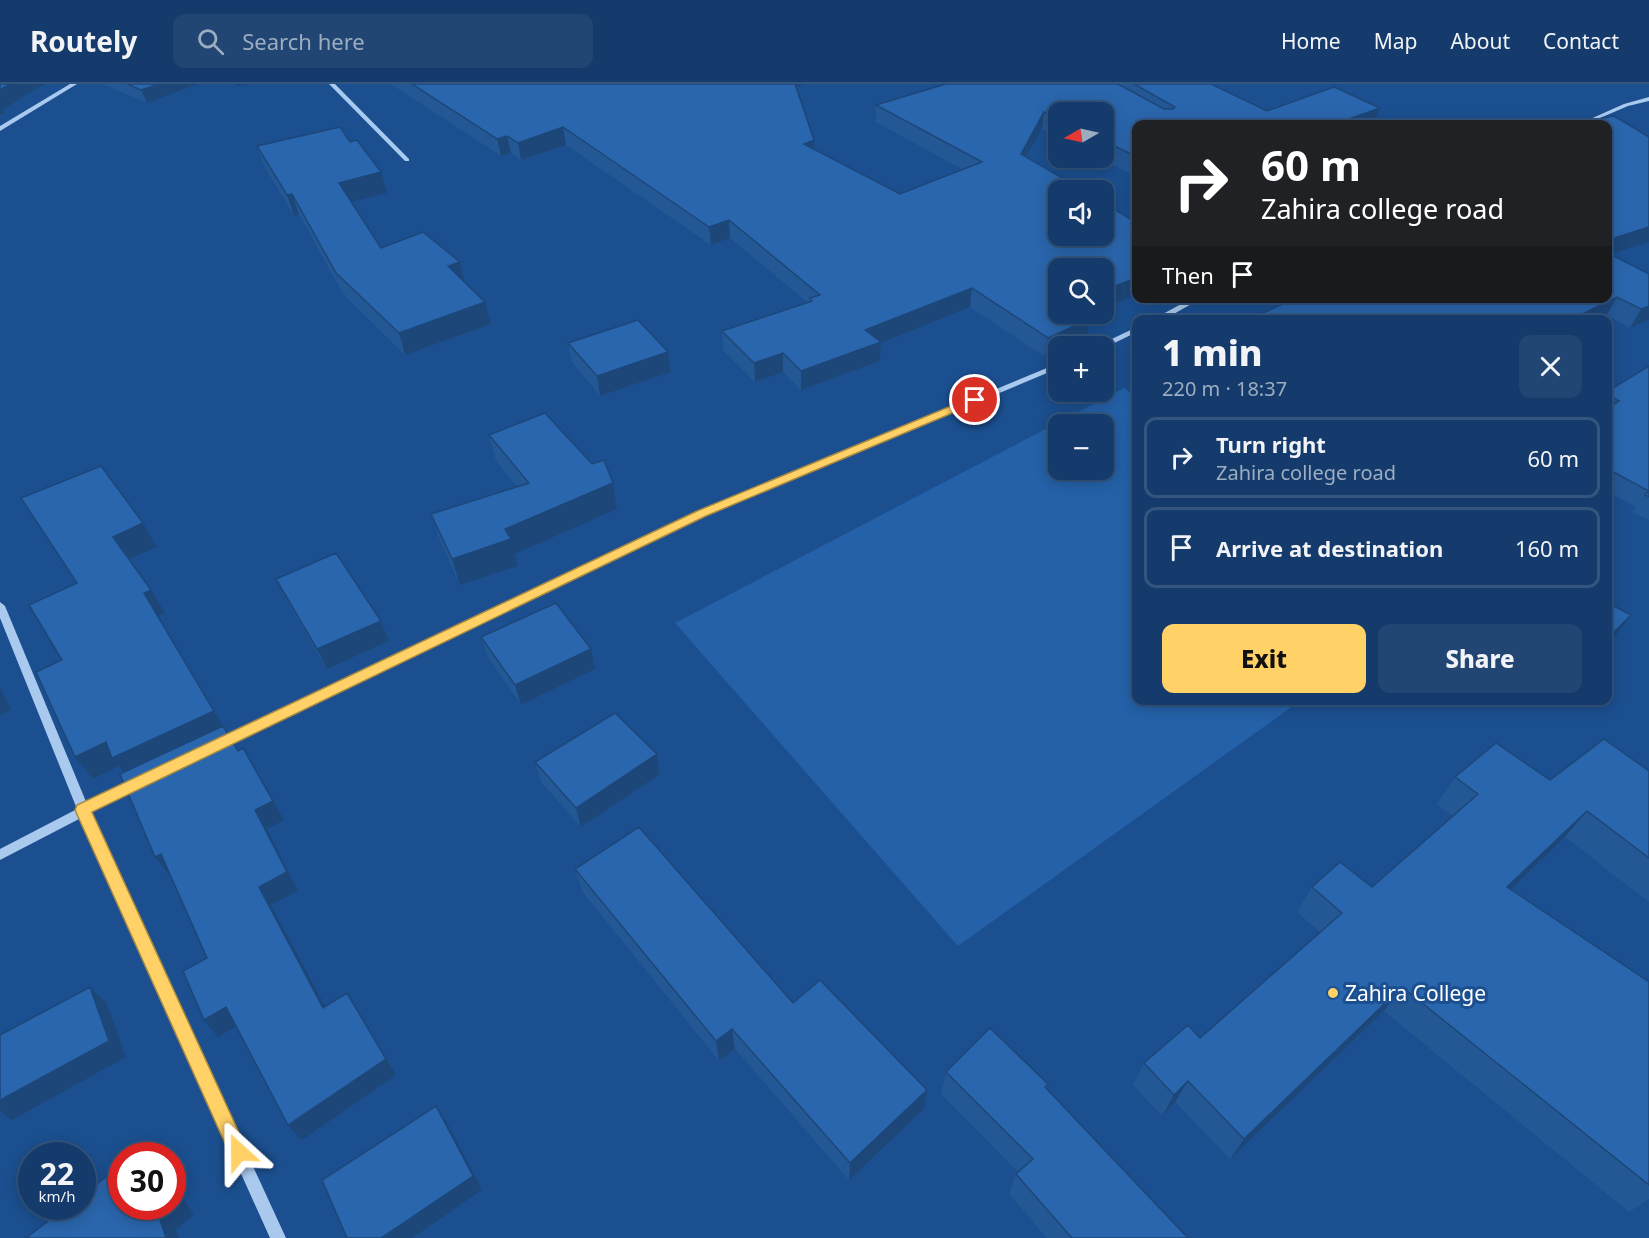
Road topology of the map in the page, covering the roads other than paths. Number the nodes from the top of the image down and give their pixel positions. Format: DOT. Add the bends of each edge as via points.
graph roads {
  1 [pos="74,84"];
  2 [pos="332,84"];
  3 [pos="1649,99"];
  4 [pos="1591,120"];
  5 [pos="0,129"];
  6 [pos="407,160"];
  7 [pos="1189,303"];
  8 [pos="1166,315"];
  9 [pos="1132,331"];
  10 [pos="1114,340"];
  11 [pos="1048,370"];
  12 [pos="0,606"];
  13 [pos="212,748"];
  14 [pos="147,778"];
  15 [pos="83,810"];
  16 [pos="0,855"];
  17 [pos="278,1238"];
  1 -- 5 [label="street"];
  2 -- 6 [label="street"];
  3 -- 4 [label="street"];
  7 -- 8 [label="street"];
  9 -- 10 [label="street"];
  11 -- 13 [label="street" via="702,514"];
  12 -- 15 [label="street"];
  14 -- 15 [label="street"];
  15 -- 16 [label="street"];
  15 -- 17 [label="street"];
}
